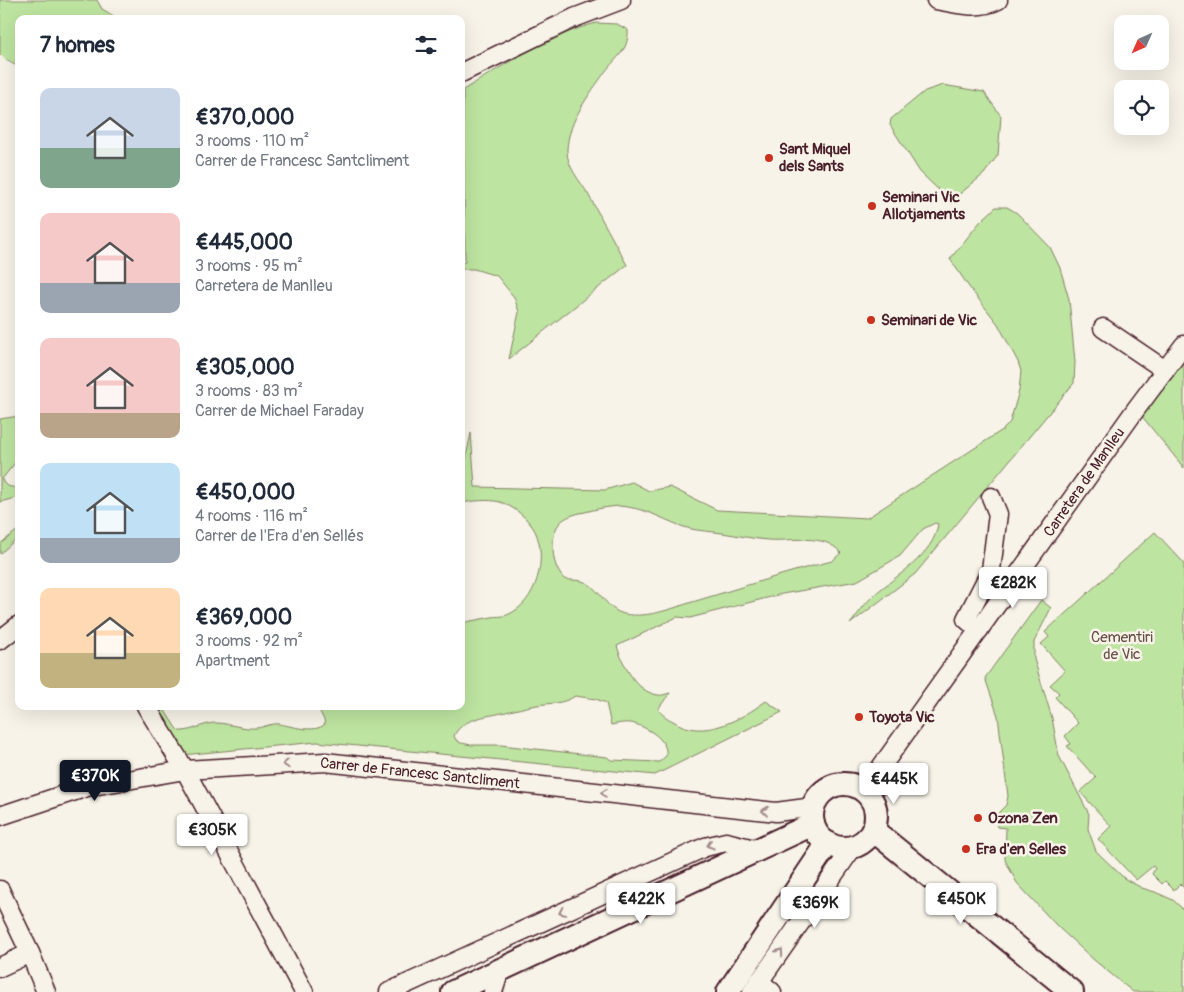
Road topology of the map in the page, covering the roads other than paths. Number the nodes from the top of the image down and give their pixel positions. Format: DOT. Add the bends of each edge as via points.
graph roads {
  1 [pos="621,0"];
  2 [pos="936,0"];
  3 [pos="998,0"];
  4 [pos="465,71"];
  5 [pos="1103,328"];
  6 [pos="1184,345"];
  7 [pos="1165,370"];
  8 [pos="991,497"];
  9 [pos="15,628"];
  10 [pos="979,630"];
  11 [pos="0,640"];
  12 [pos="148,710"];
  13 [pos="185,770"];
  14 [pos="864,791"];
  15 [pos="0,816"];
  16 [pos="813,816"];
  17 [pos="873,830"];
  18 [pos="828,843"];
  19 [pos="852,847"];
  20 [pos="758,850"];
  21 [pos="0,890"];
  22 [pos="30,953"];
  23 [pos="0,967"];
  24 [pos="500,970"];
  25 [pos="761,988"];
  26 [pos="46,992"];
  27 [pos="304,992"];
  28 [pos="389,992"];
  29 [pos="453,992"];
  30 [pos="493,992"];
  31 [pos="728,992"];
  32 [pos="1072,992"];
  1 -- 4 [label="street" via="574,18"];
  2 -- 3 [label="street" via="963,6 990,4"];
  5 -- 7 [label="street"];
  6 -- 7 [label="street, Carretera de Manlleu"];
  7 -- 10 [label="street, Carretera de Manlleu"];
  8 -- 10 [label="street" via="998,514 991,570 966,619"];
  9 -- 11 [label="street"];
  10 -- 14 [label="street, Carretera de Manlleu"];
  12 -- 13 [label="street"];
  13 -- 15 [label="street, Carrer de Francesc Santcliment" via="87,787"];
  16 -- 13 [label="street, Carrer de Francesc Santcliment, one-way" via="325,762"];
  13 -- 27 [label="street"];
  14 -- 16 [label="street" via="848,784 832,787 819,797"];
  14 -- 17 [label="street" via="876,809"];
  16 -- 18 [label="street" via="819,836"];
  16 -- 20 [label="street"];
  17 -- 19 [label="street" via="862,843"];
  17 -- 32 [label="street"];
  18 -- 19 [label="street" via="842,848"];
  18 -- 31 [label="street"];
  25 -- 19 [label="street, one-way"];
  20 -- 24 [label="street"];
  20 -- 28 [label="street, one-way" via="726,842 705,847"];
  21 -- 22 [label="street"];
  22 -- 23 [label="street"];
  22 -- 26 [label="street"];
  24 -- 29 [label="street"];
  24 -- 30 [label="street"];
}
